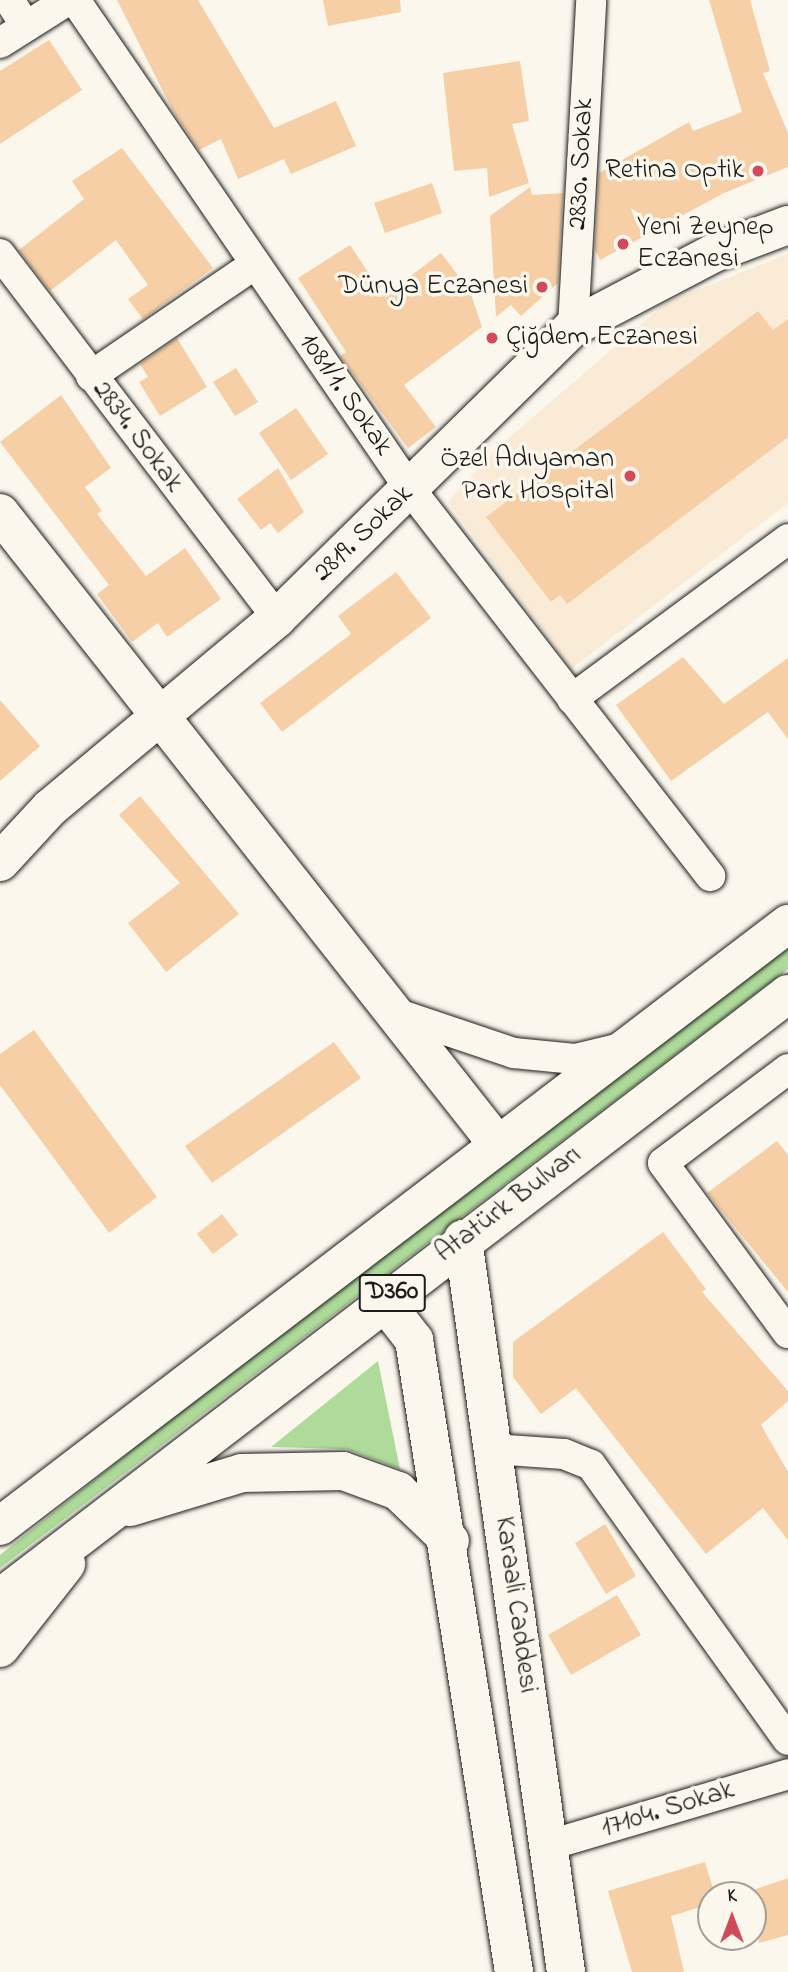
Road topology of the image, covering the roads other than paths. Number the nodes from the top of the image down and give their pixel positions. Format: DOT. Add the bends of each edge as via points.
graph roads {
  1 [pos="9,0"];
  2 [pos="68,0"];
  3 [pos="75,0"];
  4 [pos="595,2"];
  5 [pos="26,26"];
  6 [pos="0,43"];
  7 [pos="788,225"];
  8 [pos="0,254"];
  9 [pos="255,264"];
  10 [pos="573,327"];
  11 [pos="91,376"];
  12 [pos="410,489"];
  13 [pos="0,513"];
  14 [pos="788,539"];
  15 [pos="277,618"];
  16 [pos="572,699"];
  17 [pos="162,717"];
  18 [pos="0,862"];
  19 [pos="710,876"];
  20 [pos="788,924"];
  21 [pos="788,995"];
  22 [pos="395,1013"];
  23 [pos="628,1047"];
  24 [pos="788,1069"];
  25 [pos="498,1145"];
  26 [pos="463,1239"];
  27 [pos="383,1300"];
  28 [pos="788,1332"];
  29 [pos="493,1449"];
  30 [pos="106,1515"];
  31 [pos="0,1526"];
  32 [pos="450,1541"];
  33 [pos="0,1598"];
  34 [pos="0,1648"];
  35 [pos="788,1740"];
  36 [pos="788,1774"];
  37 [pos="549,1845"];
  38 [pos="514,1972"];
  39 [pos="566,1972"];
  1 -- 5 [label="street"];
  2 -- 5 [label="street"];
  3 -- 9 [label="street, 1081/1. Sokak"];
  4 -- 10 [label="street, 2830. Sokak"];
  5 -- 6 [label="street"];
  7 -- 10 [label="main road, 2819. Sokak" via="714,253"];
  8 -- 11 [label="street, 2834. Sokak"];
  9 -- 11 [label="street"];
  9 -- 12 [label="street, 1081/1. Sokak"];
  10 -- 12 [label="main road, 2819. Sokak"];
  11 -- 15 [label="street, 2834. Sokak"];
  12 -- 15 [label="main road, 2819. Sokak"];
  12 -- 16 [label="street, 1081/1. Sokak"];
  13 -- 17 [label="main road"];
  14 -- 16 [label="street"];
  15 -- 17 [label="main road, 2819. Sokak"];
  16 -- 19 [label="street, 1081/1. Sokak"];
  17 -- 18 [label="main road, 2819. Sokak" via="50,808"];
  17 -- 22 [label="main road"];
  20 -- 23 [label="main road, Atatürk Bulvarı / D360"];
  21 -- 26 [label="main road, Atatürk Bulvarı / D360"];
  22 -- 23 [label="street" via="514,1054 575,1059"];
  22 -- 25 [label="main road"];
  23 -- 25 [label="main road, Atatürk Bulvarı / D360"];
  24 -- 28 [label="street" via="663,1163"];
  25 -- 31 [label="main road, Atatürk Bulvarı / D360"];
  26 -- 27 [label="main road, Atatürk Bulvarı / D360"];
  26 -- 29 [label="main road, Karaali Caddesi"];
  27 -- 30 [label="main road, Atatürk Bulvarı / D360"];
  27 -- 32 [label="main road, Karaali Caddesi" via="414,1340"];
  29 -- 35 [label="street" via="565,1454 592,1465"];
  29 -- 37 [label="main road, Karaali Caddesi"];
  30 -- 32 [label="main road" via="242,1473 333,1470 398,1491"];
  30 -- 33 [label="main road, Atatürk Bulvarı / D360"];
  30 -- 34 [label="main road"];
  32 -- 38 [label="main road, Karaali Caddesi"];
  36 -- 37 [label="street, 17104. Sokak"];
  37 -- 39 [label="main road, Karaali Caddesi"];
}
